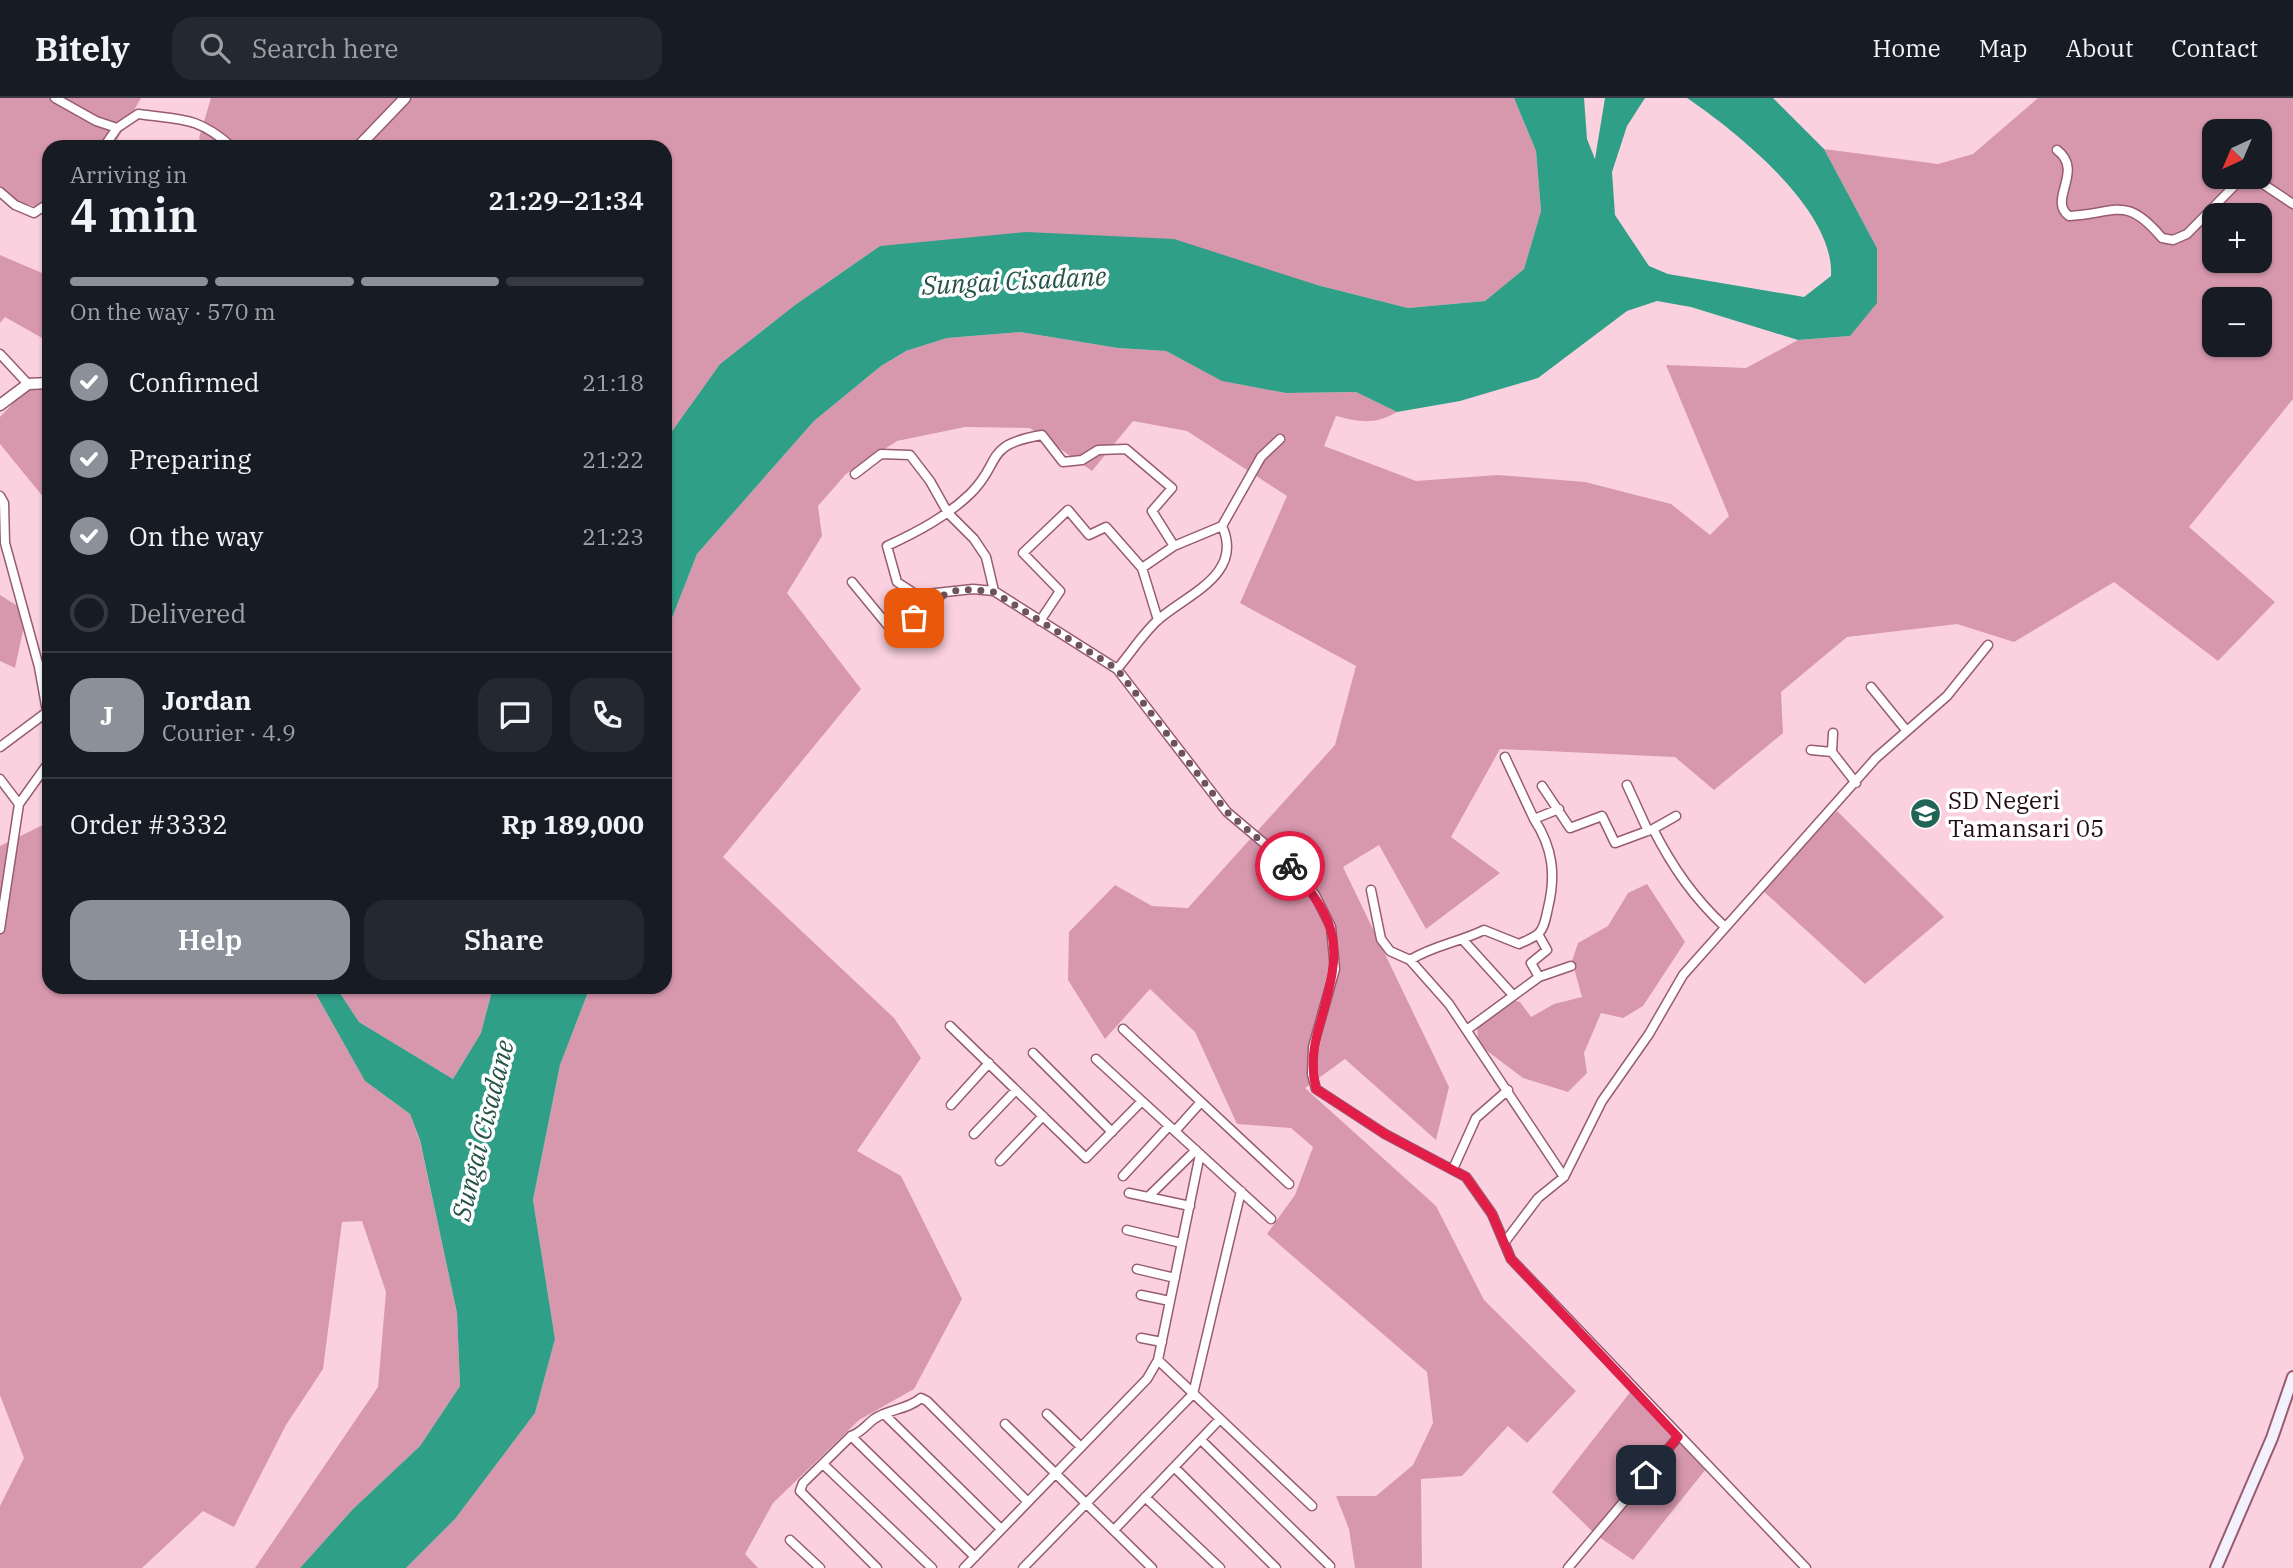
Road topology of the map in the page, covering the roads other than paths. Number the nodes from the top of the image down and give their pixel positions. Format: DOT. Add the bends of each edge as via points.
graph roads {
  1 [pos="55,98"];
  2 [pos="405,98"];
  3 [pos="117,128"];
  4 [pos="109,140"];
  5 [pos="224,140"];
  6 [pos="365,140"];
  7 [pos="2057,150"];
  8 [pos="0,192"];
  9 [pos="2293,204"];
  10 [pos="42,208"];
  11 [pos="0,354"];
  12 [pos="42,383"];
  13 [pos="28,384"];
  14 [pos="0,405"];
  15 [pos="1280,439"];
  16 [pos="855,474"];
  17 [pos="0,496"];
  18 [pos="948,513"];
  19 [pos="1222,526"];
  20 [pos="3,546"];
  21 [pos="1174,546"];
  22 [pos="1142,568"];
  23 [pos="852,582"];
  24 [pos="994,592"];
  25 [pos="943,593"];
  26 [pos="1157,620"];
  27 [pos="1040,621"];
  28 [pos="1988,645"];
  29 [pos="1117,669"];
  30 [pos="42,687"];
  31 [pos="1871,687"];
  32 [pos="42,716"];
  33 [pos="1906,730"];
  34 [pos="1833,733"];
  35 [pos="0,747"];
  36 [pos="1811,750"];
  37 [pos="1832,752"];
  38 [pos="1505,757"];
  39 [pos="42,772"];
  40 [pos="0,779"];
  41 [pos="1856,783"];
  42 [pos="1542,786"];
  43 [pos="1627,786"];
  44 [pos="19,804"];
  45 [pos="1559,809"];
  46 [pos="1676,816"];
  47 [pos="1534,819"];
  48 [pos="1650,830"];
  49 [pos="1371,890"];
  50 [pos="1725,927"];
  51 [pos="0,929"];
  52 [pos="1538,934"];
  53 [pos="1463,940"];
  54 [pos="1410,960"];
  55 [pos="1571,966"];
  56 [pos="1539,976"];
  57 [pos="1512,994"];
  58 [pos="950,1026"];
  59 [pos="1123,1029"];
  60 [pos="1468,1029"];
  61 [pos="1033,1053"];
  62 [pos="1096,1059"];
  63 [pos="989,1063"];
  64 [pos="1016,1090"];
  65 [pos="1508,1090"];
  66 [pos="1142,1101"];
  67 [pos="1201,1102"];
  68 [pos="951,1105"];
  69 [pos="1043,1116"];
  70 [pos="1172,1128"];
  71 [pos="1112,1132"];
  72 [pos="974,1134"];
  73 [pos="1198,1152"];
  74 [pos="1000,1161"];
  75 [pos="1453,1170"];
  76 [pos="1123,1176"];
  77 [pos="1564,1177"];
  78 [pos="1289,1184"];
  79 [pos="1241,1191"];
  80 [pos="1129,1193"];
  81 [pos="1149,1196"];
  82 [pos="1190,1206"];
  83 [pos="1271,1219"];
  84 [pos="1127,1230"];
  85 [pos="1181,1243"];
  86 [pos="1504,1243"];
  87 [pos="1137,1269"];
  88 [pos="1175,1278"];
  89 [pos="1141,1295"];
  90 [pos="1170,1301"];
  91 [pos="1140,1338"];
  92 [pos="1162,1342"];
  93 [pos="1158,1360"];
  94 [pos="2293,1377"];
  95 [pos="1193,1394"];
  96 [pos="1047,1414"];
  97 [pos="885,1415"];
  98 [pos="1220,1419"];
  99 [pos="1005,1424"];
  100 [pos="851,1436"];
  101 [pos="1678,1437"];
  102 [pos="1201,1440"];
  103 [pos="1081,1447"];
  104 [pos="824,1465"];
  105 [pos="1174,1467"];
  106 [pos="1056,1473"];
  107 [pos="1145,1497"];
  108 [pos="1028,1502"];
  109 [pos="1087,1503"];
  110 [pos="1312,1506"];
  111 [pos="1001,1530"];
  112 [pos="1114,1530"];
  113 [pos="790,1540"];
  114 [pos="975,1557"];
  115 [pos="1330,1566"];
  116 [pos="820,1568"];
  117 [pos="877,1568"];
  118 [pos="932,1568"];
  119 [pos="964,1568"];
  120 [pos="1023,1568"];
  121 [pos="1152,1568"];
  122 [pos="1220,1568"];
  123 [pos="1276,1568"];
  124 [pos="1568,1568"];
  125 [pos="1806,1568"];
  126 [pos="2216,1568"];
  1 -- 3 [label="street"];
  2 -- 6 [label="street"];
  3 -- 4 [label="street"];
  3 -- 5 [label="street" via="138,114 199,122"];
  7 -- 9 [label="street" via="2069,168 2063,212 2069,216 2116,208 2132,212 2162,238 2174,240 2187,234 2244,177 2254,178"];
  8 -- 10 [label="street" via="34,213"];
  11 -- 13 [label="street"];
  12 -- 13 [label="street"];
  13 -- 14 [label="street"];
  15 -- 19 [label="street" via="1261,457"];
  16 -- 18 [label="street" via="881,454 910,455"];
  17 -- 20 [label="street" via="4,503"];
  18 -- 21 [label="street" via="973,492 998,450 1021,438 1042,435 1063,462 1082,460 1098,450 1126,449 1172,488 1152,512"];
  18 -- 24 [label="street" via="986,557"];
  18 -- 25 [label="street" via="887,546 902,587 917,594"];
  19 -- 21 [label="street"];
  19 -- 26 [label="street" via="1229,541 1213,580"];
  20 -- 30 [label="street"];
  21 -- 22 [label="street"];
  22 -- 26 [label="street"];
  22 -- 27 [label="street" via="1106,527 1089,536 1068,510 1023,553 1060,591"];
  23 -- 25 [label="street" via="894,633"];
  24 -- 25 [label="street"];
  24 -- 27 [label="street"];
  26 -- 29 [label="street"];
  27 -- 29 [label="street"];
  28 -- 33 [label="street" via="1947,696"];
  29 -- 75 [label="street" via="1227,812 1284,860 1323,909 1331,928 1335,969 1313,1047 1316,1089 1385,1134"];
  31 -- 33 [label="street"];
  32 -- 35 [label="street"];
  33 -- 41 [label="street"];
  34 -- 37 [label="street"];
  36 -- 37 [label="street"];
  37 -- 41 [label="street"];
  38 -- 47 [label="street"];
  39 -- 44 [label="street"];
  40 -- 44 [label="street"];
  41 -- 50 [label="street"];
  42 -- 45 [label="street"];
  43 -- 48 [label="street"];
  44 -- 51 [label="street"];
  45 -- 47 [label="street"];
  45 -- 48 [label="street" via="1570,828 1602,816 1615,843"];
  46 -- 48 [label="street"];
  47 -- 52 [label="street" via="1545,836 1554,884"];
  48 -- 50 [label="street" via="1674,871"];
  49 -- 54 [label="street" via="1381,939 1390,951"];
  50 -- 77 [label="street" via="1683,975 1602,1101"];
  52 -- 53 [label="street" via="1519,944 1485,930"];
  52 -- 56 [label="street" via="1547,950 1531,963"];
  53 -- 54 [label="street" via="1430,947"];
  53 -- 57 [label="street"];
  54 -- 60 [label="street"];
  55 -- 56 [label="street"];
  56 -- 57 [label="street"];
  57 -- 60 [label="street"];
  58 -- 63 [label="street"];
  59 -- 67 [label="street"];
  60 -- 65 [label="street"];
  61 -- 71 [label="street"];
  62 -- 66 [label="street"];
  63 -- 64 [label="street"];
  63 -- 68 [label="street"];
  64 -- 69 [label="street"];
  64 -- 72 [label="street"];
  65 -- 75 [label="street" via="1476,1118"];
  65 -- 77 [label="street"];
  66 -- 70 [label="street"];
  66 -- 71 [label="street"];
  67 -- 70 [label="street"];
  67 -- 78 [label="street"];
  69 -- 71 [label="street" via="1086,1158"];
  69 -- 74 [label="street"];
  70 -- 73 [label="street"];
  70 -- 76 [label="street"];
  73 -- 79 [label="street"];
  73 -- 81 [label="street"];
  73 -- 82 [label="street"];
  75 -- 86 [label="street" via="1466,1177 1479,1194"];
  77 -- 86 [label="street" via="1538,1198"];
  79 -- 83 [label="street"];
  79 -- 95 [label="street"];
  80 -- 81 [label="street"];
  81 -- 82 [label="street"];
  82 -- 85 [label="street"];
  84 -- 85 [label="street"];
  85 -- 88 [label="street"];
  86 -- 101 [label="street" via="1511,1259"];
  87 -- 88 [label="street"];
  88 -- 90 [label="street"];
  89 -- 90 [label="street"];
  90 -- 92 [label="street"];
  91 -- 92 [label="street"];
  92 -- 93 [label="street"];
  93 -- 95 [label="street"];
  93 -- 103 [label="street" via="1147,1379"];
  94 -- 126 [label="main road"];
  95 -- 98 [label="street"];
  95 -- 109 [label="street"];
  96 -- 103 [label="street"];
  97 -- 100 [label="street"];
  97 -- 108 [label="street" via="921,1398 927,1401"];
  97 -- 111 [label="street"];
  98 -- 102 [label="street"];
  98 -- 110 [label="street"];
  99 -- 106 [label="street"];
  100 -- 104 [label="street"];
  100 -- 114 [label="street"];
  101 -- 124 [label="street"];
  101 -- 125 [label="street"];
  102 -- 105 [label="street"];
  102 -- 115 [label="street"];
  103 -- 106 [label="street"];
  104 -- 117 [label="street" via="800,1491"];
  104 -- 118 [label="street"];
  105 -- 107 [label="street"];
  105 -- 123 [label="street"];
  106 -- 108 [label="street"];
  106 -- 109 [label="street"];
  107 -- 112 [label="street"];
  107 -- 122 [label="street"];
  108 -- 111 [label="street"];
  109 -- 112 [label="street"];
  109 -- 120 [label="street"];
  111 -- 114 [label="street"];
  112 -- 121 [label="street"];
  113 -- 116 [label="street"];
  114 -- 119 [label="street"];
}
